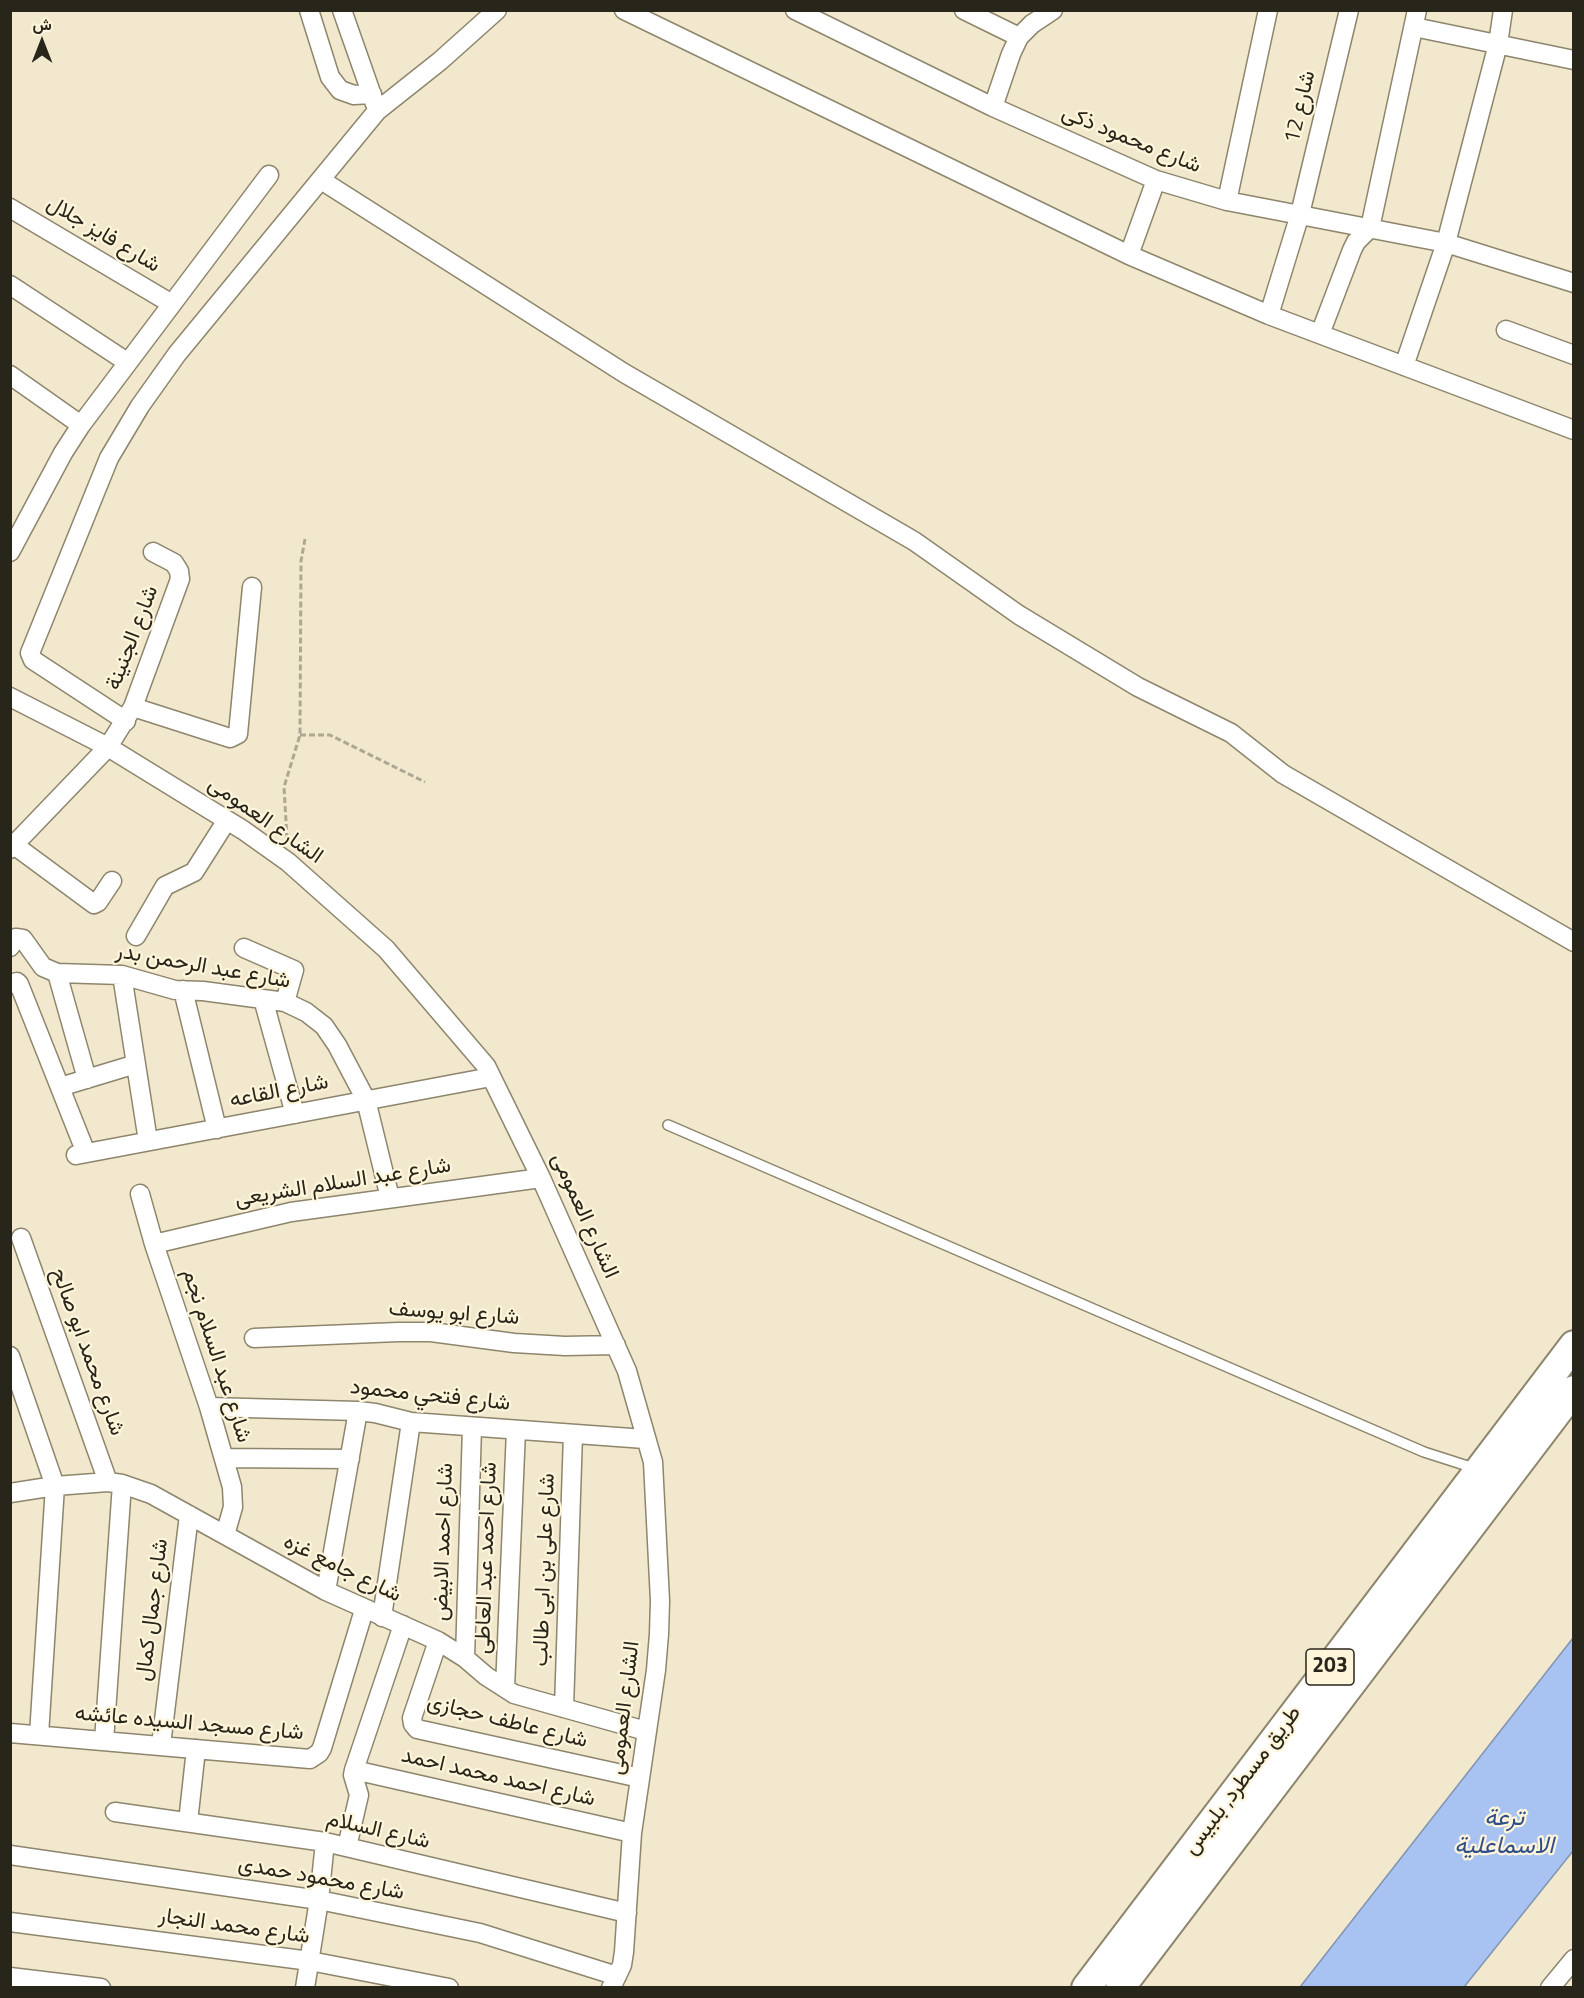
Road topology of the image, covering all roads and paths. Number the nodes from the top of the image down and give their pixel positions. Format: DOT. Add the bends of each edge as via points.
graph roads {
  1 [pos="309,10"];
  2 [pos="342,10"];
  3 [pos="497,10"];
  4 [pos="624,10"];
  5 [pos="795,10"];
  6 [pos="964,10"];
  7 [pos="1053,10"];
  8 [pos="1268,10"];
  9 [pos="1349,10"];
  10 [pos="1503,10"];
  11 [pos="982,14"];
  12 [pos="1415,19"];
  13 [pos="1018,37"];
  14 [pos="1498,44"];
  15 [pos="1574,60"];
  16 [pos="374,103"];
  17 [pos="993,107"];
  18 [pos="269,175"];
  19 [pos="321,180"];
  20 [pos="1156,180"];
  21 [pos="1227,201"];
  22 [pos="10,208"];
  23 [pos="1300,214"];
  24 [pos="1370,228"];
  25 [pos="1446,243"];
  26 [pos="1129,255"];
  27 [pos="1574,283"];
  28 [pos="10,285"];
  29 [pos="172,304"];
  30 [pos="1269,315"];
  31 [pos="1506,330"];
  32 [pos="1320,334"];
  33 [pos="1574,355"];
  34 [pos="127,363"];
  35 [pos="1404,366"];
  36 [pos="10,375"];
  37 [pos="81,425"];
  38 [pos="1574,430"];
  39 [pos="305,539"];
  40 [pos="10,552"];
  41 [pos="153,552"];
  42 [pos="252,587"];
  43 [pos="10,697"];
  44 [pos="129,714"];
  45 [pos="300,735"];
  46 [pos="108,747"];
  47 [pos="425,782"];
  48 [pos="227,820"];
  49 [pos="12,845"];
  50 [pos="288,862"];
  51 [pos="112,881"];
  52 [pos="136,936"];
  53 [pos="1574,942"];
  54 [pos="10,947"];
  55 [pos="244,948"];
  56 [pos="57,974"];
  57 [pos="122,975"];
  58 [pos="10,984"];
  59 [pos="183,990"];
  60 [pos="263,999"];
  61 [pos="285,1002"];
  62 [pos="136,1064"];
  63 [pos="491,1077"];
  64 [pos="87,1079"];
  65 [pos="60,1087"];
  66 [pos="366,1100"];
  67 [pos="295,1114"];
  68 [pos="668,1125"];
  69 [pos="217,1128"];
  70 [pos="148,1141"];
  71 [pos="541,1178"];
  72 [pos="140,1194"];
  73 [pos="390,1198"];
  74 [pos="21,1238"];
  75 [pos="154,1244"];
  76 [pos="254,1338"];
  77 [pos="615,1345"];
  78 [pos="1574,1345"];
  79 [pos="10,1356"];
  80 [pos="1574,1390"];
  81 [pos="209,1407"];
  82 [pos="358,1411"];
  83 [pos="411,1422"];
  84 [pos="472,1427"];
  85 [pos="516,1430"];
  86 [pos="573,1434"];
  87 [pos="645,1439"];
  88 [pos="224,1458"];
  89 [pos="350,1459"];
  90 [pos="1479,1470"];
  91 [pos="115,1483"];
  92 [pos="55,1486"];
  93 [pos="10,1493"];
  94 [pos="189,1515"];
  95 [pos="225,1535"];
  96 [pos="326,1591"];
  97 [pos="364,1610"];
  98 [pos="382,1617"];
  99 [pos="403,1625"];
  100 [pos="438,1641"];
  101 [pos="465,1658"];
  102 [pos="505,1688"];
  103 [pos="564,1708"];
  104 [pos="646,1731"];
  105 [pos="10,1733"];
  106 [pos="39,1735"];
  107 [pos="104,1741"];
  108 [pos="161,1745"];
  109 [pos="196,1749"];
  110 [pos="354,1770"];
  111 [pos="640,1778"];
  112 [pos="115,1812"];
  113 [pos="188,1822"];
  114 [pos="632,1833"];
  115 [pos="326,1842"];
  116 [pos="347,1847"];
  117 [pos="10,1855"];
  118 [pos="319,1900"];
  119 [pos="627,1913"];
  120 [pos="10,1922"];
  121 [pos="1574,1959"];
  122 [pos="310,1961"];
  123 [pos="10,1977"];
  124 [pos="614,1982"];
  125 [pos="101,1988"];
  126 [pos="304,1988"];
  127 [pos="449,1988"];
  128 [pos="1086,1988"];
  129 [pos="1120,1988"];
  130 [pos="1550,1988"];
  1 -- 16 [label="street" via="330,77 340,90"];
  2 -- 16 [label="street"];
  3 -- 16 [label="street" via="440,61"];
  4 -- 26 [label="street"];
  5 -- 17 [label="street, شارع محمود ذكى"];
  6 -- 11 [label="street"];
  7 -- 13 [label="street"];
  8 -- 21 [label="street"];
  9 -- 23 [label="street, شارع 12"];
  10 -- 14 [label="street"];
  11 -- 13 [label="street"];
  12 -- 14 [label="street"];
  12 -- 24 [label="street"];
  13 -- 17 [label="street"];
  14 -- 15 [label="street"];
  14 -- 25 [label="street"];
  16 -- 19 [label="street"];
  17 -- 20 [label="street, شارع محمود ذكى"];
  18 -- 29 [label="street"];
  19 -- 44 [label="street" via="177,354 140,406 109,458 31,647 33,660"];
  19 -- 53 [label="street" via="624,373 914,541 1019,615 1138,687 1231,734 1283,774"];
  20 -- 21 [label="street, شارع محمود ذكى"];
  20 -- 26 [label="street"];
  21 -- 23 [label="street, شارع محمود ذكى"];
  22 -- 29 [label="street, شارع فايز جلال"];
  23 -- 24 [label="street, شارع محمود ذكى"];
  23 -- 30 [label="street, شارع 12"];
  24 -- 25 [label="street, شارع محمود ذكى"];
  24 -- 32 [label="street" via="1352,250"];
  25 -- 27 [label="street, شارع محمود ذكى"];
  25 -- 35 [label="street"];
  26 -- 30 [label="street"];
  28 -- 34 [label="street"];
  29 -- 34 [label="street"];
  30 -- 32 [label="street"];
  31 -- 33 [label="street"];
  32 -- 35 [label="street"];
  34 -- 37 [label="street"];
  35 -- 38 [label="street"];
  36 -- 37 [label="street"];
  37 -- 40 [label="street"];
  39 -- 45 [label="path" via="301,561"];
  41 -- 44 [label="street, شارع الجنينة" via="174,563 180,579"];
  42 -- 44 [label="street" via="238,734 230,738"];
  43 -- 46 [label="street, الشارع العمومى"];
  44 -- 46 [label="street, شارع الجنينة"];
  45 -- 47 [label="path" via="330,735"];
  45 -- 50 [label="path" via="284,788"];
  46 -- 48 [label="street, الشارع العمومى"];
  46 -- 49 [label="street, شارع الجنينة"];
  48 -- 50 [label="street, الشارع العمومى"];
  48 -- 52 [label="street" via="194,872 165,886"];
  49 -- 51 [label="street" via="94,904"];
  50 -- 63 [label="street, الشارع العمومى" via="386,949 486,1066"];
  54 -- 56 [label="street" via="16,938 23,939 44,967"];
  55 -- 61 [label="street" via="294,970"];
  56 -- 57 [label="street, شارع عبد الرحمن بدر"];
  56 -- 64 [label="street"];
  57 -- 59 [label="street, شارع عبد الرحمن بدر"];
  57 -- 62 [label="street"];
  58 -- 65 [label="street" via="19,984"];
  59 -- 60 [label="street, شارع عبد الرحمن بدر"];
  59 -- 69 [label="street"];
  60 -- 61 [label="street, شارع عبد الرحمن بدر"];
  60 -- 67 [label="street"];
  61 -- 66 [label="street, شارع عبد الرحمن بدر" via="324,1026"];
  62 -- 64 [label="street"];
  62 -- 70 [label="street"];
  63 -- 66 [label="street, شارع القاعه"];
  63 -- 71 [label="street, الشارع العمومى"];
  64 -- 65 [label="street"];
  65 -- 70 [label="street, شارع القاعه" via="81,1154"];
  66 -- 67 [label="street, شارع القاعه"];
  66 -- 73 [label="street, شارع عبد الرحمن بدر"];
  67 -- 69 [label="street, شارع القاعه"];
  68 -- 90 [label="lane" via="1424,1452"];
  69 -- 70 [label="street, شارع القاعه"];
  71 -- 73 [label="street, شارع عبد السلام الشريعى"];
  71 -- 77 [label="street, الشارع العمومى"];
  72 -- 75 [label="street, شارع عبد السلام نجم"];
  73 -- 75 [label="street, شارع عبد السلام الشريعى" via="258,1218"];
  74 -- 91 [label="street, شارع محمد ابو صالح"];
  75 -- 81 [label="street, شارع عبد السلام نجم"];
  76 -- 77 [label="street, شارع ابو يوسف" via="431,1332 514,1343"];
  77 -- 87 [label="street, الشارع العمومى" via="627,1371"];
  78 -- 90 [label="main road, طريق مسطرد, بلبيس / 203"];
  79 -- 92 [label="street"];
  80 -- 129 [label="main road, طريق مسطرد, بلبيس / 203"];
  81 -- 82 [label="street, شارع فتحي محمود"];
  81 -- 88 [label="street, شارع عبد السلام نجم"];
  82 -- 83 [label="street, شارع فتحي محمود"];
  82 -- 89 [label="street"];
  83 -- 84 [label="street, شارع فتحي محمود"];
  83 -- 98 [label="street"];
  84 -- 85 [label="street, شارع فتحي محمود"];
  84 -- 101 [label="street, شارع احمد الابيض"];
  85 -- 86 [label="street, شارع فتحي محمود"];
  85 -- 102 [label="street, شارع احمد عبد العاطى"];
  86 -- 87 [label="street, شارع فتحي محمود"];
  86 -- 103 [label="street, شارع على بن ابى طالب"];
  87 -- 104 [label="street, الشارع العمومى" via="653,1462 660,1602 656,1670"];
  88 -- 89 [label="street"];
  88 -- 95 [label="street, شارع عبد السلام نجم" via="233,1497"];
  89 -- 96 [label="street"];
  90 -- 128 [label="main road, طريق مسطرد, بلبيس / 203"];
  91 -- 92 [label="street, شارع جامع غزه"];
  91 -- 94 [label="street, شارع جامع غزه" via="151,1494"];
  91 -- 107 [label="street, شارع محمد ابو صالح"];
  92 -- 93 [label="street, شارع جامع غزه"];
  92 -- 106 [label="street"];
  94 -- 95 [label="street, شارع جامع غزه"];
  94 -- 108 [label="street, شارع جمال كمال"];
  95 -- 96 [label="street, شارع جامع غزه"];
  96 -- 97 [label="street, شارع جامع غزه"];
  97 -- 98 [label="street, شارع جامع غزه"];
  97 -- 109 [label="street, شارع مسجد السيده عائشه" via="322,1748 315,1756 310,1759"];
  98 -- 99 [label="street, شارع جامع غزه"];
  99 -- 100 [label="street, شارع جامع غزه"];
  99 -- 110 [label="street"];
  100 -- 101 [label="street, شارع جامع غزه"];
  100 -- 111 [label="street, شارع عاطف حجازى" via="412,1718 417,1729"];
  101 -- 102 [label="street, شارع جامع غزه"];
  102 -- 103 [label="street, شارع جامع غزه"];
  103 -- 104 [label="street, شارع جامع غزه"];
  104 -- 111 [label="street, الشارع العمومى"];
  105 -- 106 [label="street, شارع مسجد السيده عائشه"];
  106 -- 107 [label="street, شارع مسجد السيده عائشه"];
  107 -- 108 [label="street, شارع مسجد السيده عائشه"];
  108 -- 109 [label="street, شارع مسجد السيده عائشه"];
  109 -- 113 [label="street"];
  110 -- 114 [label="street, شارع احمد محمد احمد"];
  110 -- 116 [label="street" via="359,1795"];
  111 -- 114 [label="street, الشارع العمومى"];
  112 -- 113 [label="street, شارع السلام"];
  113 -- 115 [label="street, شارع السلام"];
  114 -- 119 [label="street, الشارع العمومى"];
  115 -- 116 [label="street, شارع السلام"];
  115 -- 118 [label="street"];
  116 -- 119 [label="street, شارع السلام"];
  117 -- 118 [label="street, شارع محمود حمدى"];
  118 -- 122 [label="street"];
  118 -- 124 [label="street, شارع محمود حمدى" via="480,1933"];
  119 -- 124 [label="street, الشارع العمومى" via="624,1952"];
  120 -- 122 [label="street, شارع محمد النجار"];
  121 -- 130 [label="street"];
  122 -- 126 [label="street"];
  122 -- 127 [label="street, شارع محمد النجار"];
  123 -- 125 [label="street"];
}
